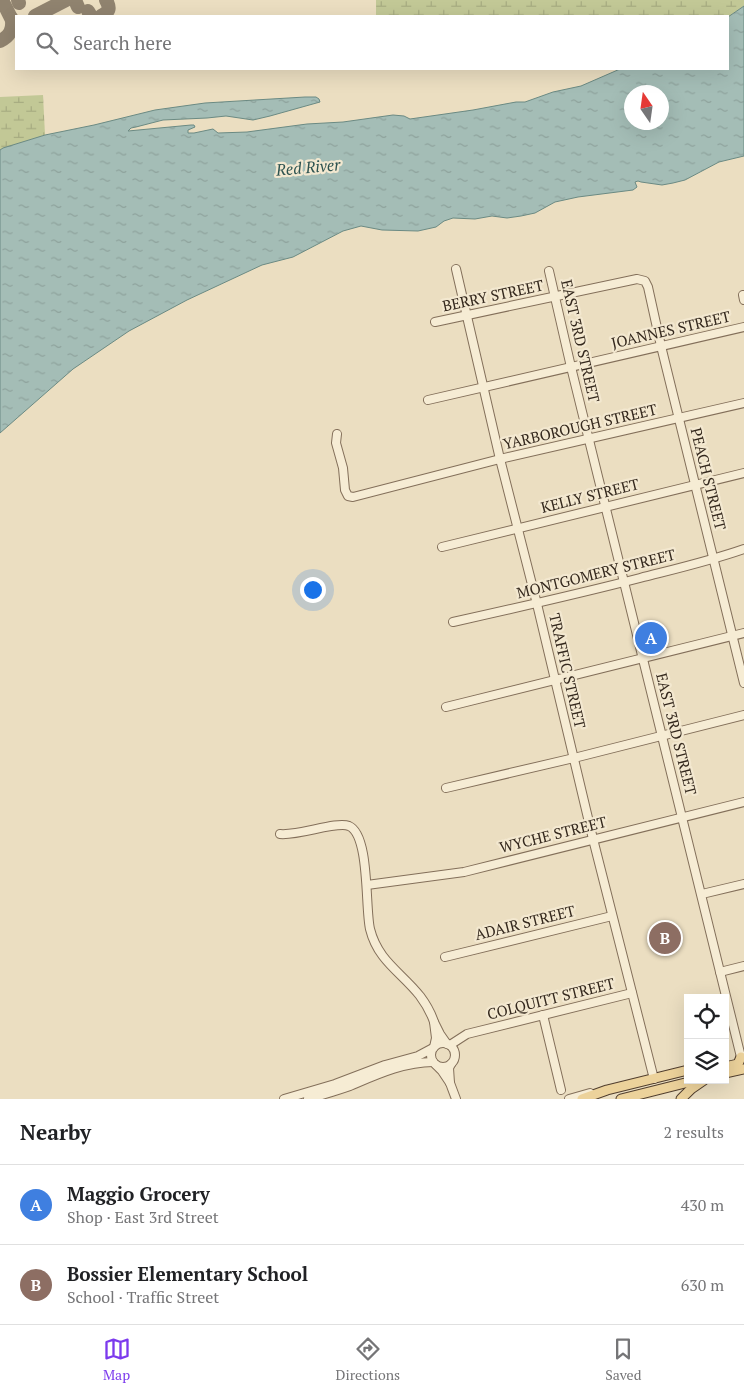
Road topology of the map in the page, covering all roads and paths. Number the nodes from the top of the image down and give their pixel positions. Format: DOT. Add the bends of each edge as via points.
graph roads {
  1 [pos="456,269"];
  2 [pos="549,271"];
  3 [pos="645,281"];
  4 [pos="555,296"];
  5 [pos="466,315"];
  6 [pos="434,322"];
  7 [pos="744,327"];
  8 [pos="660,346"];
  9 [pos="571,367"];
  10 [pos="483,387"];
  11 [pos="428,400"];
  12 [pos="744,403"];
  13 [pos="679,418"];
  14 [pos="337,434"];
  15 [pos="589,439"];
  16 [pos="500,459"];
  17 [pos="744,473"];
  18 [pos="695,485"];
  19 [pos="605,506"];
  20 [pos="518,528"];
  21 [pos="442,547"];
  22 [pos="744,549"];
  23 [pos="714,560"];
  24 [pos="624,582"];
  25 [pos="537,604"];
  26 [pos="453,622"];
  27 [pos="744,633"];
  28 [pos="732,636"];
  29 [pos="643,658"];
  30 [pos="554,680"];
  31 [pos="744,683"];
  32 [pos="446,707"];
  33 [pos="744,715"];
  34 [pos="662,735"];
  35 [pos="574,758"];
  36 [pos="446,788"];
  37 [pos="744,802"];
  38 [pos="682,817"];
  39 [pos="280,834"];
  40 [pos="593,839"];
  41 [pos="744,884"];
  42 [pos="367,885"];
  43 [pos="702,894"];
  44 [pos="612,916"];
  45 [pos="445,957"];
  46 [pos="744,966"];
  47 [pos="720,972"];
  48 [pos="632,993"];
  49 [pos="544,1015"];
  50 [pos="434,1022"];
  51 [pos="476,1032"];
  52 [pos="448,1044"];
  53 [pos="433,1048"];
  54 [pos="455,1054"];
  55 [pos="743,1057"];
  56 [pos="729,1060"];
  57 [pos="435,1063"];
  58 [pos="451,1064"];
  59 [pos="729,1067"];
  60 [pos="744,1069"];
  61 [pos="684,1071"];
  62 [pos="729,1072"];
  63 [pos="654,1079"];
  64 [pos="450,1083"];
  65 [pos="684,1084"];
  66 [pos="698,1084"];
  67 [pos="561,1090"];
  68 [pos="607,1090"];
  69 [pos="656,1093"];
  70 [pos="284,1099"];
  71 [pos="308,1099"];
  72 [pos="456,1099"];
  73 [pos="568,1099"];
  74 [pos="582,1099"];
  75 [pos="621,1099"];
  76 [pos="663,1099"];
  77 [pos="681,1099"];
  1 -- 5 [label="street, TRAFFIC STREET"];
  2 -- 4 [label="street, EAST 3RD STREET"];
  3 -- 4 [label="street, BERRY STREET" via="637,278"];
  3 -- 8 [label="street, PEACH STREET"];
  4 -- 5 [label="street, BERRY STREET"];
  4 -- 9 [label="street, EAST 3RD STREET"];
  5 -- 6 [label="street, BERRY STREET"];
  5 -- 10 [label="street, TRAFFIC STREET"];
  7 -- 8 [label="street, JOANNES STREET"];
  8 -- 9 [label="street, JOANNES STREET"];
  8 -- 13 [label="street, PEACH STREET"];
  9 -- 10 [label="street, JOANNES STREET"];
  9 -- 15 [label="street, EAST 3RD STREET"];
  10 -- 11 [label="street, JOANNES STREET"];
  10 -- 16 [label="street, TRAFFIC STREET"];
  12 -- 13 [label="street, YARBOROUGH STREET"];
  13 -- 15 [label="street, YARBOROUGH STREET"];
  13 -- 18 [label="street, PEACH STREET"];
  14 -- 16 [label="street, YARBOROUGH STREET" via="345,490 350,497"];
  15 -- 16 [label="street, YARBOROUGH STREET"];
  15 -- 19 [label="street, EAST 3RD STREET"];
  16 -- 20 [label="street, TRAFFIC STREET"];
  17 -- 18 [label="street, KELLY STREET"];
  18 -- 19 [label="street, KELLY STREET"];
  18 -- 23 [label="street, PEACH STREET"];
  19 -- 20 [label="street, KELLY STREET"];
  19 -- 24 [label="street, EAST 3RD STREET"];
  20 -- 21 [label="street, KELLY STREET"];
  20 -- 25 [label="street, TRAFFIC STREET"];
  22 -- 23 [label="street, MONTGOMERY STREET"];
  23 -- 24 [label="street, MONTGOMERY STREET"];
  23 -- 28 [label="street, PEACH STREET"];
  24 -- 25 [label="street, MONTGOMERY STREET"];
  24 -- 29 [label="street, EAST 3RD STREET"];
  25 -- 26 [label="street, MONTGOMERY STREET"];
  25 -- 30 [label="street, TRAFFIC STREET"];
  27 -- 28 [label="street"];
  28 -- 29 [label="street"];
  28 -- 31 [label="street, PEACH STREET"];
  29 -- 30 [label="street"];
  29 -- 34 [label="street, EAST 3RD STREET"];
  30 -- 32 [label="street"];
  30 -- 35 [label="street, TRAFFIC STREET"];
  33 -- 34 [label="street"];
  34 -- 35 [label="street"];
  34 -- 38 [label="street, EAST 3RD STREET"];
  35 -- 36 [label="street"];
  35 -- 40 [label="street, TRAFFIC STREET"];
  37 -- 38 [label="street, WYCHE STREET"];
  38 -- 40 [label="street, WYCHE STREET"];
  38 -- 43 [label="street, EAST 3RD STREET"];
  39 -- 42 [label="street" via="349,826 361,845"];
  40 -- 42 [label="street, WYCHE STREET" via="464,872"];
  40 -- 44 [label="street, TRAFFIC STREET"];
  41 -- 43 [label="street"];
  42 -- 50 [label="street" via="368,917 378,950 422,998"];
  43 -- 47 [label="street, EAST 3RD STREET"];
  44 -- 45 [label="street, ADAIR STREET"];
  44 -- 48 [label="street, TRAFFIC STREET"];
  46 -- 47 [label="street"];
  47 -- 55 [label="street, EAST 3RD STREET"];
  48 -- 49 [label="street, COLQUITT STREET"];
  48 -- 63 [label="street, TRAFFIC STREET"];
  49 -- 51 [label="street, COLQUITT STREET"];
  49 -- 67 [label="street"];
  50 -- 52 [label="street"];
  50 -- 53 [label="street" via="436,1038"];
  51 -- 52 [label="street, COLQUITT STREET"];
  51 -- 54 [label="street, COLQUITT STREET" via="463,1040"];
  52 -- 53 [label="street" via="440,1043"];
  52 -- 54 [label="street"];
  53 -- 57 [label="street" via="431,1056"];
  53 -- 70 [label="street" via="418,1056"];
  54 -- 58 [label="street"];
  55 -- 56 [label="main road"];
  55 -- 59 [label="main road" via="738,1064"];
  57 -- 58 [label="street" via="444,1067"];
  57 -- 64 [label="street"];
  57 -- 71 [label="street" via="423,1062 396,1068"];
  58 -- 64 [label="street"];
  60 -- 62 [label="main road"];
  61 -- 63 [label="main road"];
  63 -- 68 [label="main road"];
  63 -- 69 [label="main road, TRAFFIC STREET"];
  64 -- 72 [label="street"];
  65 -- 69 [label="main road"];
  66 -- 77 [label="main road"];
  68 -- 73 [label="street"];
  68 -- 74 [label="main road"];
  69 -- 75 [label="main road"];
  69 -- 76 [label="main road, TRAFFIC STREET"];
}
